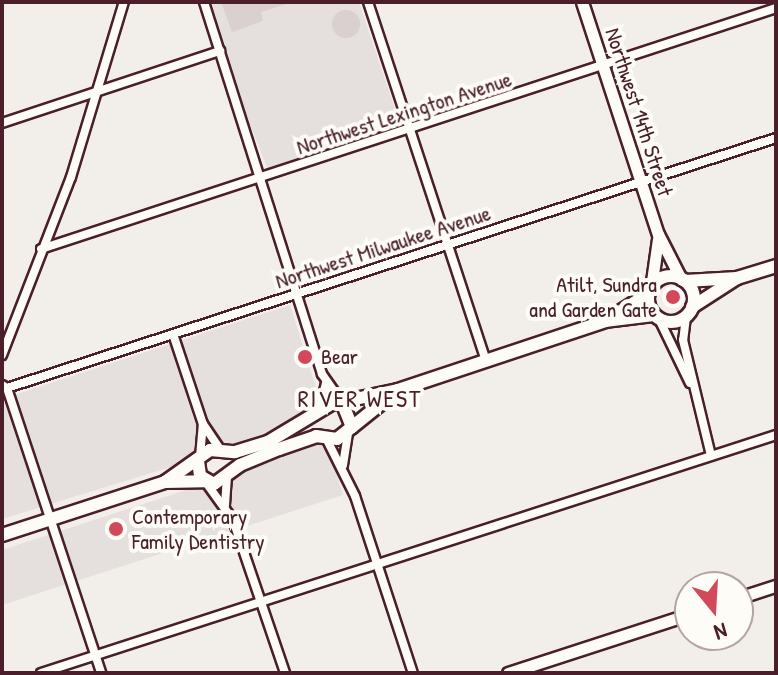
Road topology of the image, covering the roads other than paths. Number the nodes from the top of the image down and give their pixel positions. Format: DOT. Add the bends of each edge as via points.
graph roads {
  1 [pos="124,2"];
  2 [pos="204,2"];
  3 [pos="582,2"];
  4 [pos="370,3"];
  5 [pos="776,8"];
  6 [pos="220,51"];
  7 [pos="604,68"];
  8 [pos="100,92"];
  9 [pos="2,123"];
  10 [pos="410,130"];
  11 [pos="776,138"];
  12 [pos="261,177"];
  13 [pos="640,183"];
  14 [pos="658,234"];
  15 [pos="448,245"];
  16 [pos="41,249"];
  17 [pos="776,266"];
  18 [pos="737,278"];
  19 [pos="683,280"];
  20 [pos="650,291"];
  21 [pos="298,293"];
  22 [pos="689,312"];
  23 [pos="657,317"];
  24 [pos="605,321"];
  25 [pos="173,334"];
  26 [pos="2,355"];
  27 [pos="486,360"];
  28 [pos="326,382"];
  29 [pos="5,386"];
  30 [pos="692,388"];
  31 [pos="398,390"];
  32 [pos="343,405"];
  33 [pos="316,414"];
  34 [pos="203,424"];
  35 [pos="350,430"];
  36 [pos="776,435"];
  37 [pos="324,437"];
  38 [pos="224,451"];
  39 [pos="711,456"];
  40 [pos="199,459"];
  41 [pos="343,465"];
  42 [pos="230,475"];
  43 [pos="165,482"];
  44 [pos="205,483"];
  45 [pos="225,505"];
  46 [pos="51,519"];
  47 [pos="2,535"];
  48 [pos="378,565"];
  49 [pos="776,586"];
  50 [pos="754,593"];
  51 [pos="260,603"];
  52 [pos="674,619"];
  53 [pos="95,656"];
  54 [pos="41,673"];
  55 [pos="101,673"];
  56 [pos="285,673"];
  57 [pos="413,673"];
  58 [pos="508,673"];
  1 -- 8 [label="street"];
  2 -- 6 [label="street"];
  3 -- 7 [label="street, Northwest 14th Street"];
  4 -- 10 [label="street"];
  5 -- 7 [label="street, Northwest Lexington Avenue"];
  6 -- 8 [label="street"];
  6 -- 12 [label="street"];
  7 -- 10 [label="street, Northwest Lexington Avenue"];
  7 -- 13 [label="street, Northwest 14th Street"];
  8 -- 9 [label="street"];
  8 -- 16 [label="street"];
  10 -- 12 [label="street, Northwest Lexington Avenue"];
  10 -- 15 [label="street"];
  11 -- 13 [label="street, Northwest Milwaukee Avenue"];
  12 -- 16 [label="street, Northwest Lexington Avenue"];
  12 -- 21 [label="street"];
  13 -- 14 [label="street, Northwest 14th Street"];
  13 -- 15 [label="street, Northwest Milwaukee Avenue"];
  14 -- 19 [label="street, Northwest 14th Street"];
  14 -- 20 [label="street, Northwest 14th Street"];
  15 -- 21 [label="street, Northwest Milwaukee Avenue"];
  15 -- 27 [label="street"];
  16 -- 26 [label="street"];
  17 -- 18 [label="main road"];
  18 -- 19 [label="main road"];
  18 -- 22 [label="main road"];
  19 -- 20 [label="main road" via="662,278"];
  19 -- 22 [label="main road" via="693,294"];
  20 -- 23 [label="main road"];
  20 -- 24 [label="main road"];
  21 -- 25 [label="street, Northwest Milwaukee Avenue"];
  21 -- 28 [label="street"];
  22 -- 23 [label="main road" via="673,322"];
  22 -- 30 [label="street" via="683,340"];
  23 -- 24 [label="main road"];
  23 -- 30 [label="street"];
  24 -- 27 [label="main road"];
  25 -- 29 [label="street, Northwest Milwaukee Avenue"];
  25 -- 34 [label="street"];
  27 -- 31 [label="main road"];
  28 -- 32 [label="street"];
  28 -- 33 [label="street"];
  29 -- 46 [label="street"];
  30 -- 39 [label="street"];
  31 -- 32 [label="main road"];
  31 -- 35 [label="main road"];
  32 -- 33 [label="main road"];
  32 -- 35 [label="main road"];
  33 -- 38 [label="main road" via="277,439"];
  34 -- 38 [label="street"];
  34 -- 40 [label="street"];
  35 -- 37 [label="main road"];
  35 -- 41 [label="street"];
  36 -- 39 [label="street"];
  37 -- 41 [label="street"];
  37 -- 42 [label="main road" via="279,449"];
  38 -- 40 [label="main road"];
  39 -- 48 [label="street"];
  40 -- 43 [label="main road"];
  40 -- 44 [label="main road"];
  41 -- 48 [label="street"];
  42 -- 44 [label="main road"];
  42 -- 45 [label="street"];
  43 -- 44 [label="main road"];
  43 -- 46 [label="main road"];
  44 -- 45 [label="street"];
  45 -- 51 [label="street"];
  46 -- 47 [label="main road"];
  46 -- 53 [label="street"];
  48 -- 51 [label="street"];
  48 -- 57 [label="street"];
  49 -- 50 [label="street"];
  51 -- 53 [label="street"];
  51 -- 56 [label="street"];
  52 -- 58 [label="street"];
  53 -- 54 [label="street"];
  53 -- 55 [label="street"];
}
